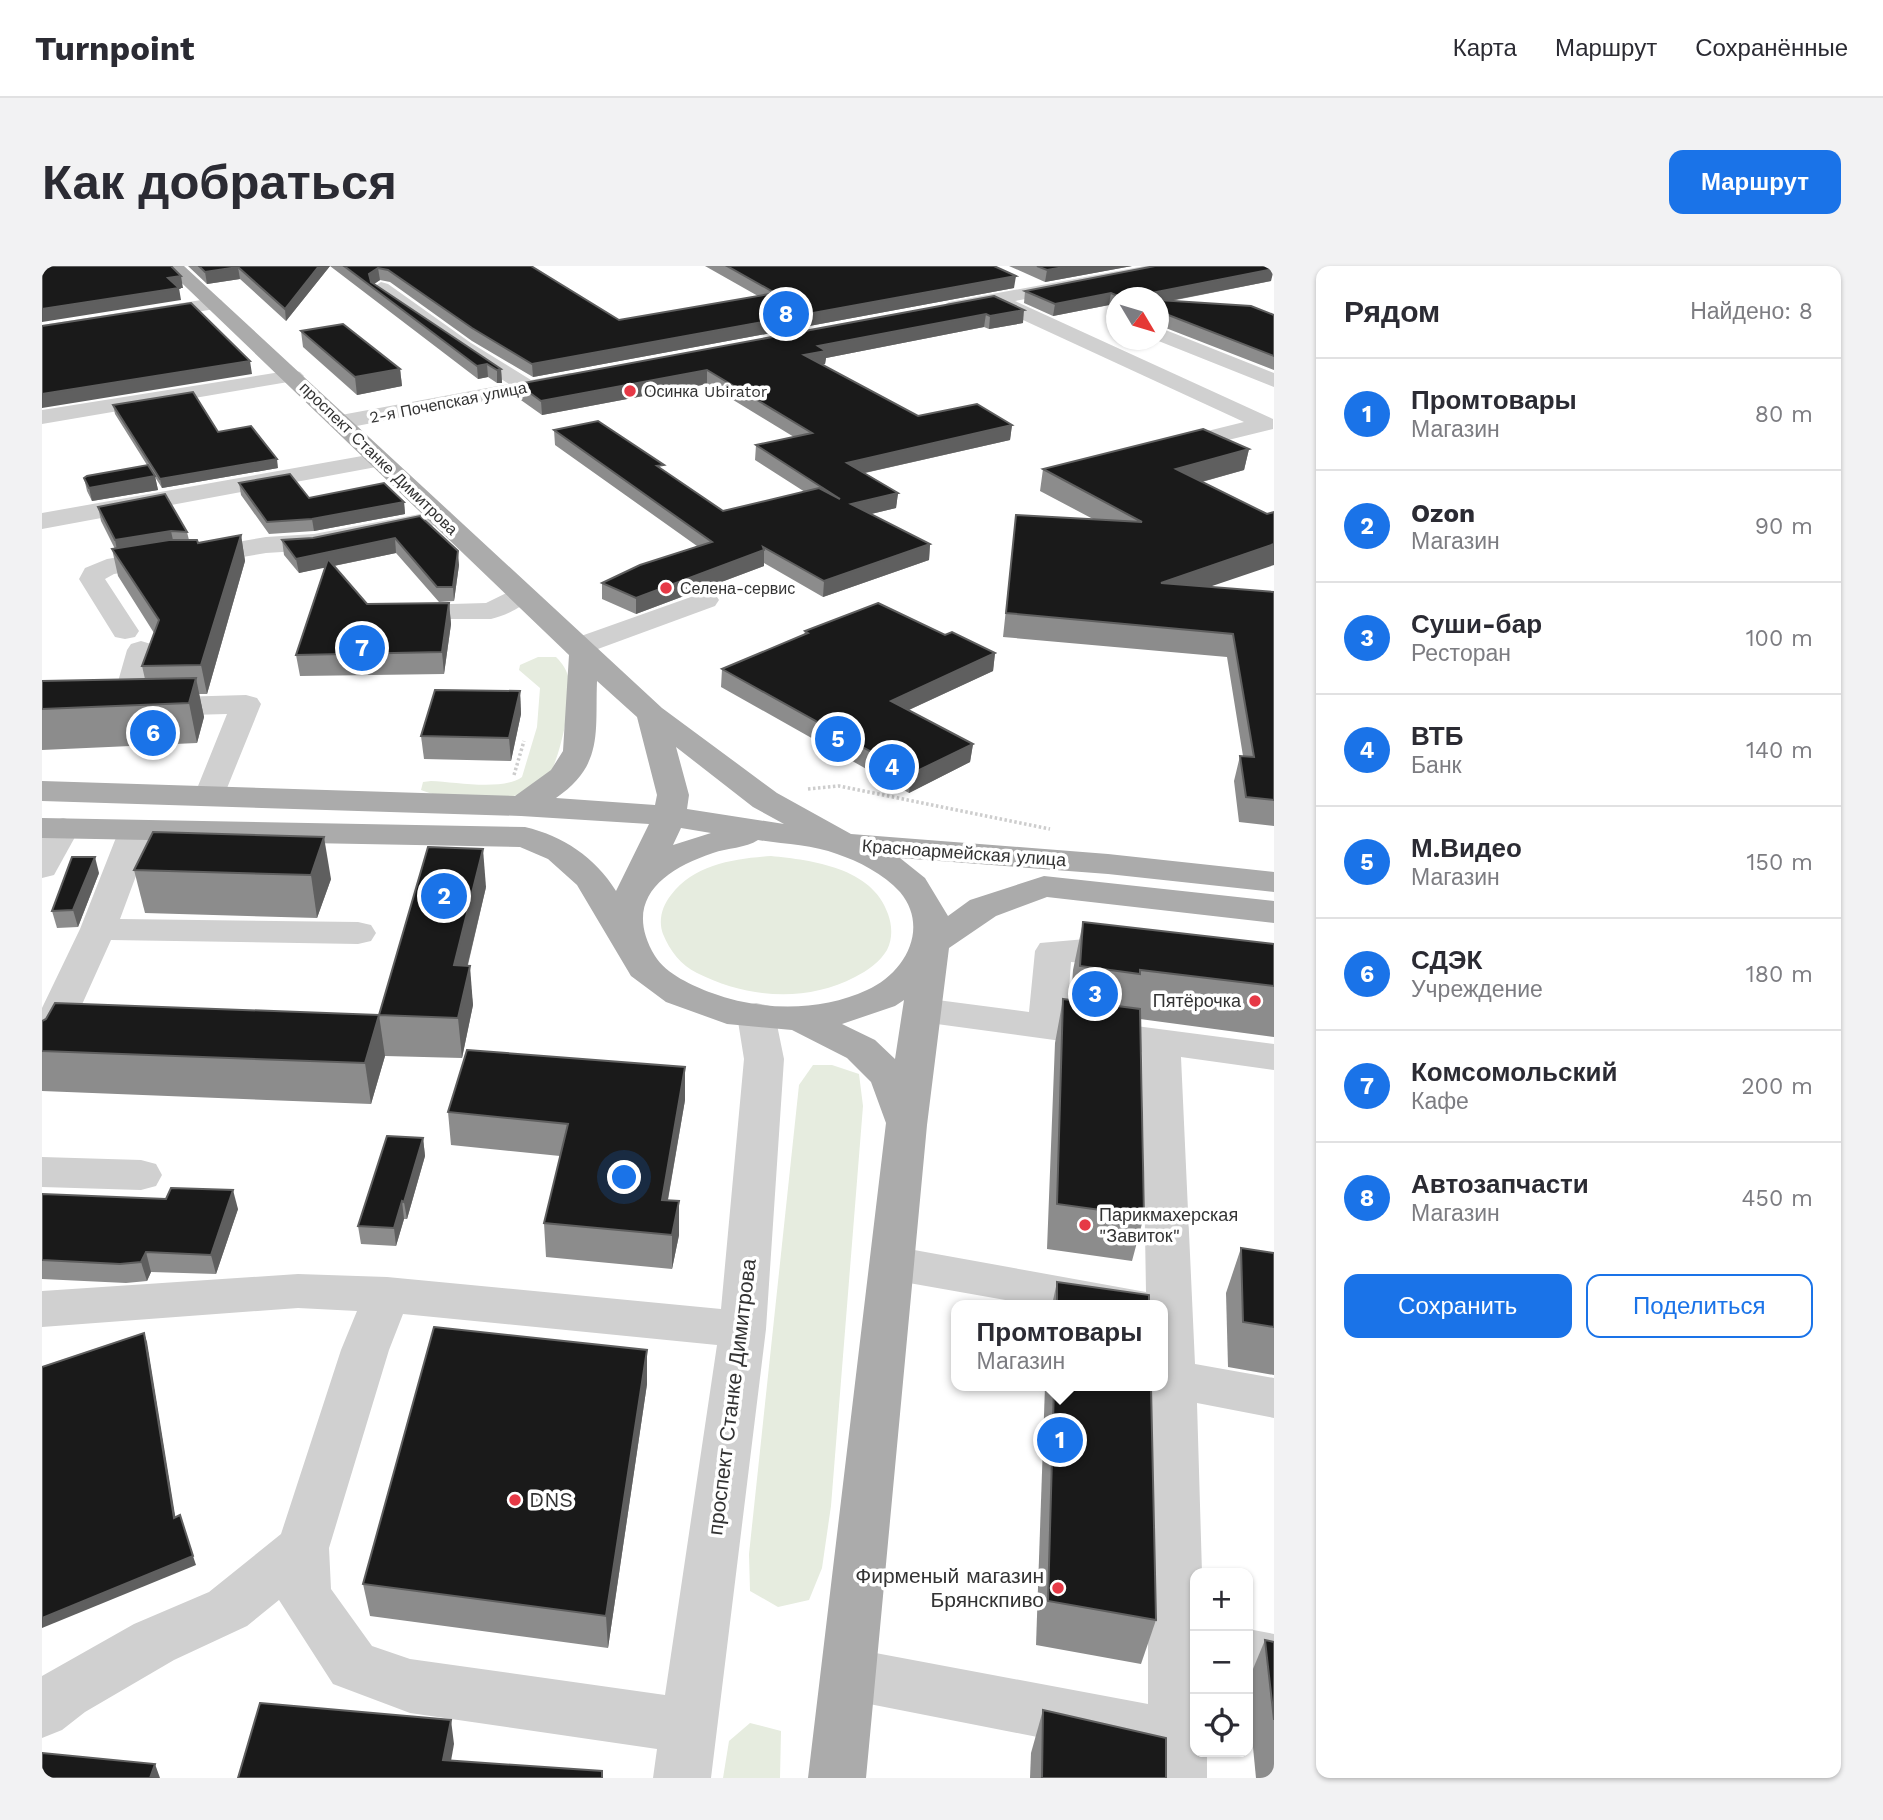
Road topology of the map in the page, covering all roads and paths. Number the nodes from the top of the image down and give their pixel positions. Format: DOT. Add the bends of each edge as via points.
graph roads {
  1 [pos="173,266"];
  2 [pos="1175,266"];
  3 [pos="1010,276"];
  4 [pos="381,288"];
  5 [pos="1043,291"];
  6 [pos="996,300"];
  7 [pos="214,304"];
  8 [pos="931,312"];
  9 [pos="42,331"];
  10 [pos="1169,338"];
  11 [pos="596,374"];
  12 [pos="293,376"];
  13 [pos="1274,382"];
  14 [pos="528,387"];
  15 [pos="42,418"];
  16 [pos="341,422"];
  17 [pos="1152,452"];
  18 [pos="379,460"];
  19 [pos="441,517"];
  20 [pos="42,521"];
  21 [pos="521,594"];
  22 [pos="705,600"];
  23 [pos="427,611"];
  24 [pos="580,650"];
  25 [pos="125,708"];
  26 [pos="42,710"];
  27 [pos="652,714"];
  28 [pos="524,741"];
  29 [pos="800,790"];
  30 [pos="42,791"];
  31 [pos="210,796"];
  32 [pos="519,808"];
  33 [pos="670,816"];
  34 [pos="52,828"];
  35 [pos="136,830"];
  36 [pos="1055,830"];
  37 [pos="798,835"];
  38 [pos="843,844"];
  39 [pos="42,868"];
  40 [pos="640,880"];
  41 [pos="1274,882"];
  42 [pos="1274,912"];
  43 [pos="98,929"];
  44 [pos="358,933"];
  45 [pos="626,938"];
  46 [pos="932,944"];
  47 [pos="1163,959"];
  48 [pos="922,1010"];
  49 [pos="776,1016"];
  50 [pos="96,1020"];
  51 [pos="1046,1026"];
  52 [pos="49,1034"];
  53 [pos="1161,1042"];
  54 [pos="1274,1057"];
  55 [pos="906,1125"];
  56 [pos="42,1172"];
  57 [pos="141,1175"];
  58 [pos="892,1263"];
  59 [pos="387,1295"];
  60 [pos="1104,1300"];
  61 [pos="1155,1300"];
  62 [pos="42,1309"];
  63 [pos="743,1329"];
  64 [pos="1168,1363"];
  65 [pos="1172,1379"];
  66 [pos="1274,1398"];
  67 [pos="303,1548"];
  68 [pos="1185,1643"];
  69 [pos="1253,1656"];
  70 [pos="1274,1660"];
  71 [pos="849,1675"];
  72 [pos="42,1711"];
  73 [pos="685,1752"];
  74 [pos="1177,1758"];
  75 [pos="837,1778"];
  1 -- 7 [label="main road, проспект Станке Димитрова"];
  2 -- 5 [label="street"];
  3 -- 5 [label="street"];
  4 -- 14 [label="street"];
  5 -- 6 [label="street"];
  6 -- 8 [label="street"];
  6 -- 17 [label="street" via="1265,424"];
  7 -- 9 [label="street"];
  7 -- 12 [label="main road, проспект Станке Димитрова"];
  10 -- 13 [label="street"];
  11 -- 14 [label="street, 2-я Почепская улица"];
  12 -- 15 [label="street"];
  12 -- 16 [label="main road, проспект Станке Димитрова"];
  14 -- 16 [label="street, 2-я Почепская улица"];
  16 -- 18 [label="main road, проспект Станке Димитрова"];
  18 -- 19 [label="main road, проспект Станке Димитрова"];
  18 -- 20 [label="street"];
  19 -- 21 [label="main road, проспект Станке Димитрова"];
  19 -- 25 [label="street" via="314,542 174,556 94,573 92,579 133,641"];
  21 -- 23 [label="street" via="491,611"];
  21 -- 24 [label="main road, проспект Станке Димитрова"];
  22 -- 24 [label="street"];
  24 -- 27 [label="main road, проспект Станке Димитрова"];
  24 -- 32 [label="main road" via="575,763 565,778"];
  25 -- 26 [label="street"];
  25 -- 31 [label="street" via="246,704"];
  27 -- 33 [label="main road" via="673,795"];
  27 -- 38 [label="main road, Красноармейская улица" via="765,800"];
  28 -- 32 [label="path"];
  29 -- 36 [label="path" via="839,786"];
  30 -- 31 [label="main road"];
  31 -- 32 [label="main road"];
  32 -- 33 [label="main road"];
  32 -- 35 [label="main road"];
  32 -- 45 [label="main road" via="591,879"];
  33 -- 37 [label="main road"];
  33 -- 40 [label="main road"];
  34 -- 35 [label="main road"];
  34 -- 39 [label="street"];
  35 -- 43 [label="street"];
  37 -- 38 [label="main road"];
  37 -- 40 [label="main road" via="751,834 706,842 668,858"];
  38 -- 41 [label="main road, Красноармейская улица"];
  38 -- 46 [label="main road" via="882,861 913,884 930,913"];
  40 -- 45 [label="main road" via="625,908"];
  42 -- 46 [label="main road, Красноармейская улица" via="1044,886 982,908"];
  43 -- 44 [label="street"];
  43 -- 52 [label="street"];
  45 -- 49 [label="main road" via="644,968 679,994 727,1012"];
  46 -- 48 [label="main road"];
  46 -- 49 [label="main road" via="915,973 882,998 835,1014"];
  47 -- 51 [label="street" via="1053,951"];
  48 -- 51 [label="street"];
  48 -- 55 [label="main road"];
  49 -- 55 [label="main road" via="861,1049 889,1076"];
  49 -- 63 [label="street, проспект Станке Димитрова" via="764,1059"];
  50 -- 52 [label="street"];
  51 -- 53 [label="street"];
  53 -- 54 [label="street"];
  53 -- 61 [label="street"];
  55 -- 58 [label="main road"];
  56 -- 57 [label="street"];
  58 -- 60 [label="street"];
  58 -- 71 [label="main road"];
  59 -- 62 [label="street" via="298,1291"];
  59 -- 63 [label="street"];
  59 -- 67 [label="street" via="365,1350"];
  63 -- 73 [label="street, проспект Станке Димитрова"];
  64 -- 65 [label="street"];
  65 -- 66 [label="street"];
  65 -- 68 [label="street"];
  67 -- 72 [label="street" via="228,1609 154,1642"];
  67 -- 73 [label="street" via="304,1596 353,1666 410,1686"];
  68 -- 74 [label="street"];
  69 -- 70 [label="street"];
  71 -- 74 [label="street"];
  71 -- 75 [label="main road"];
}
